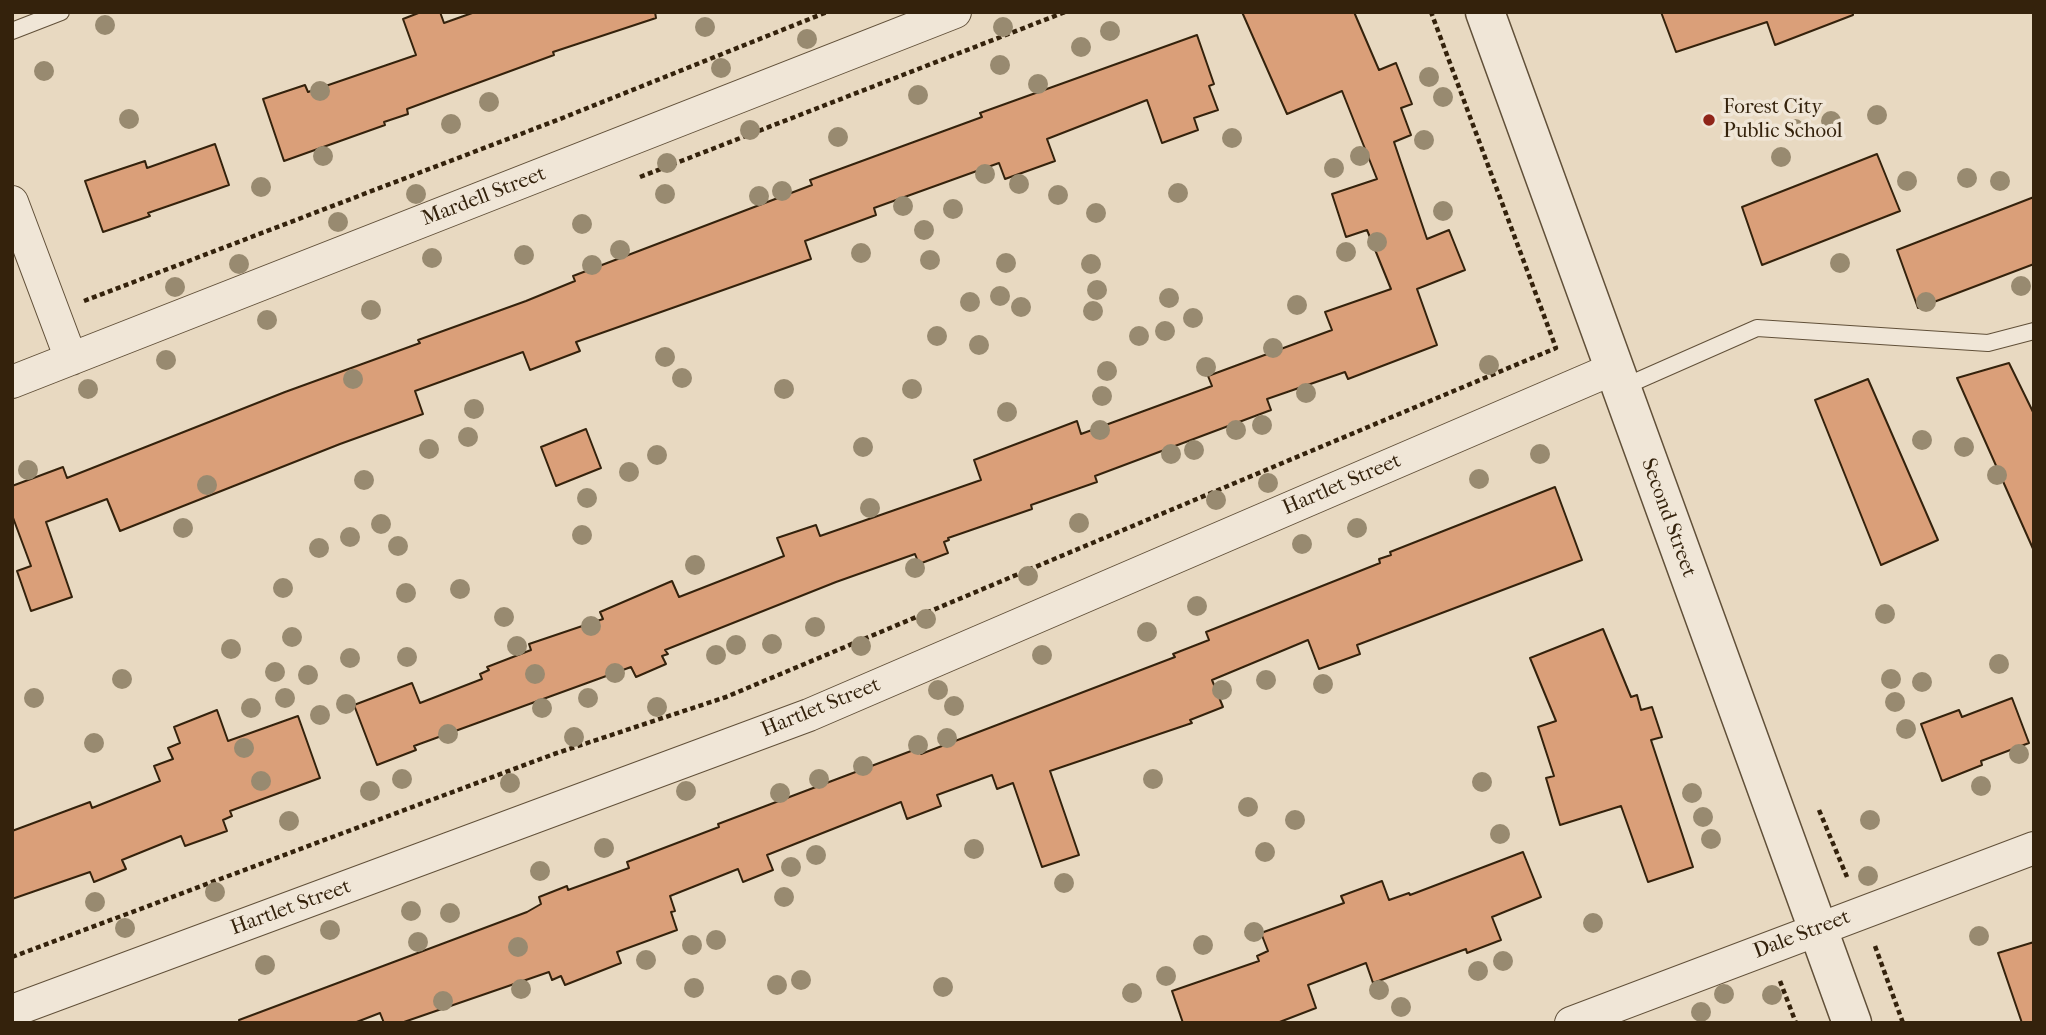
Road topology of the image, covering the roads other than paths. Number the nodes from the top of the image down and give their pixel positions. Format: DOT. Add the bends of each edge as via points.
graph roads {
  1 [pos="61,12"];
  2 [pos="955,12"];
  3 [pos="1486,12"];
  4 [pos="12,31"];
  5 [pos="12,202"];
  6 [pos="2034,331"];
  7 [pos="71,359"];
  8 [pos="1618,377"];
  9 [pos="12,382"];
  10 [pos="2034,848"];
  11 [pos="1816,930"];
  12 [pos="12,1011"];
  13 [pos="1571,1023"];
  14 [pos="1852,1023"];
  1 -- 4 [label="lane"];
  2 -- 7 [label="street, Mardell Street"];
  3 -- 8 [label="street, Second Street"];
  5 -- 7 [label="street"];
  6 -- 8 [label="lane" via="1988,343 1757,328"];
  7 -- 9 [label="street, Mardell Street"];
  8 -- 11 [label="street, Second Street"];
  8 -- 12 [label="street, Hartlet Street" via="809,715"];
  10 -- 11 [label="street, Dale Street"];
  11 -- 13 [label="street, Dale Street"];
  11 -- 14 [label="street, Second Street"];
}
